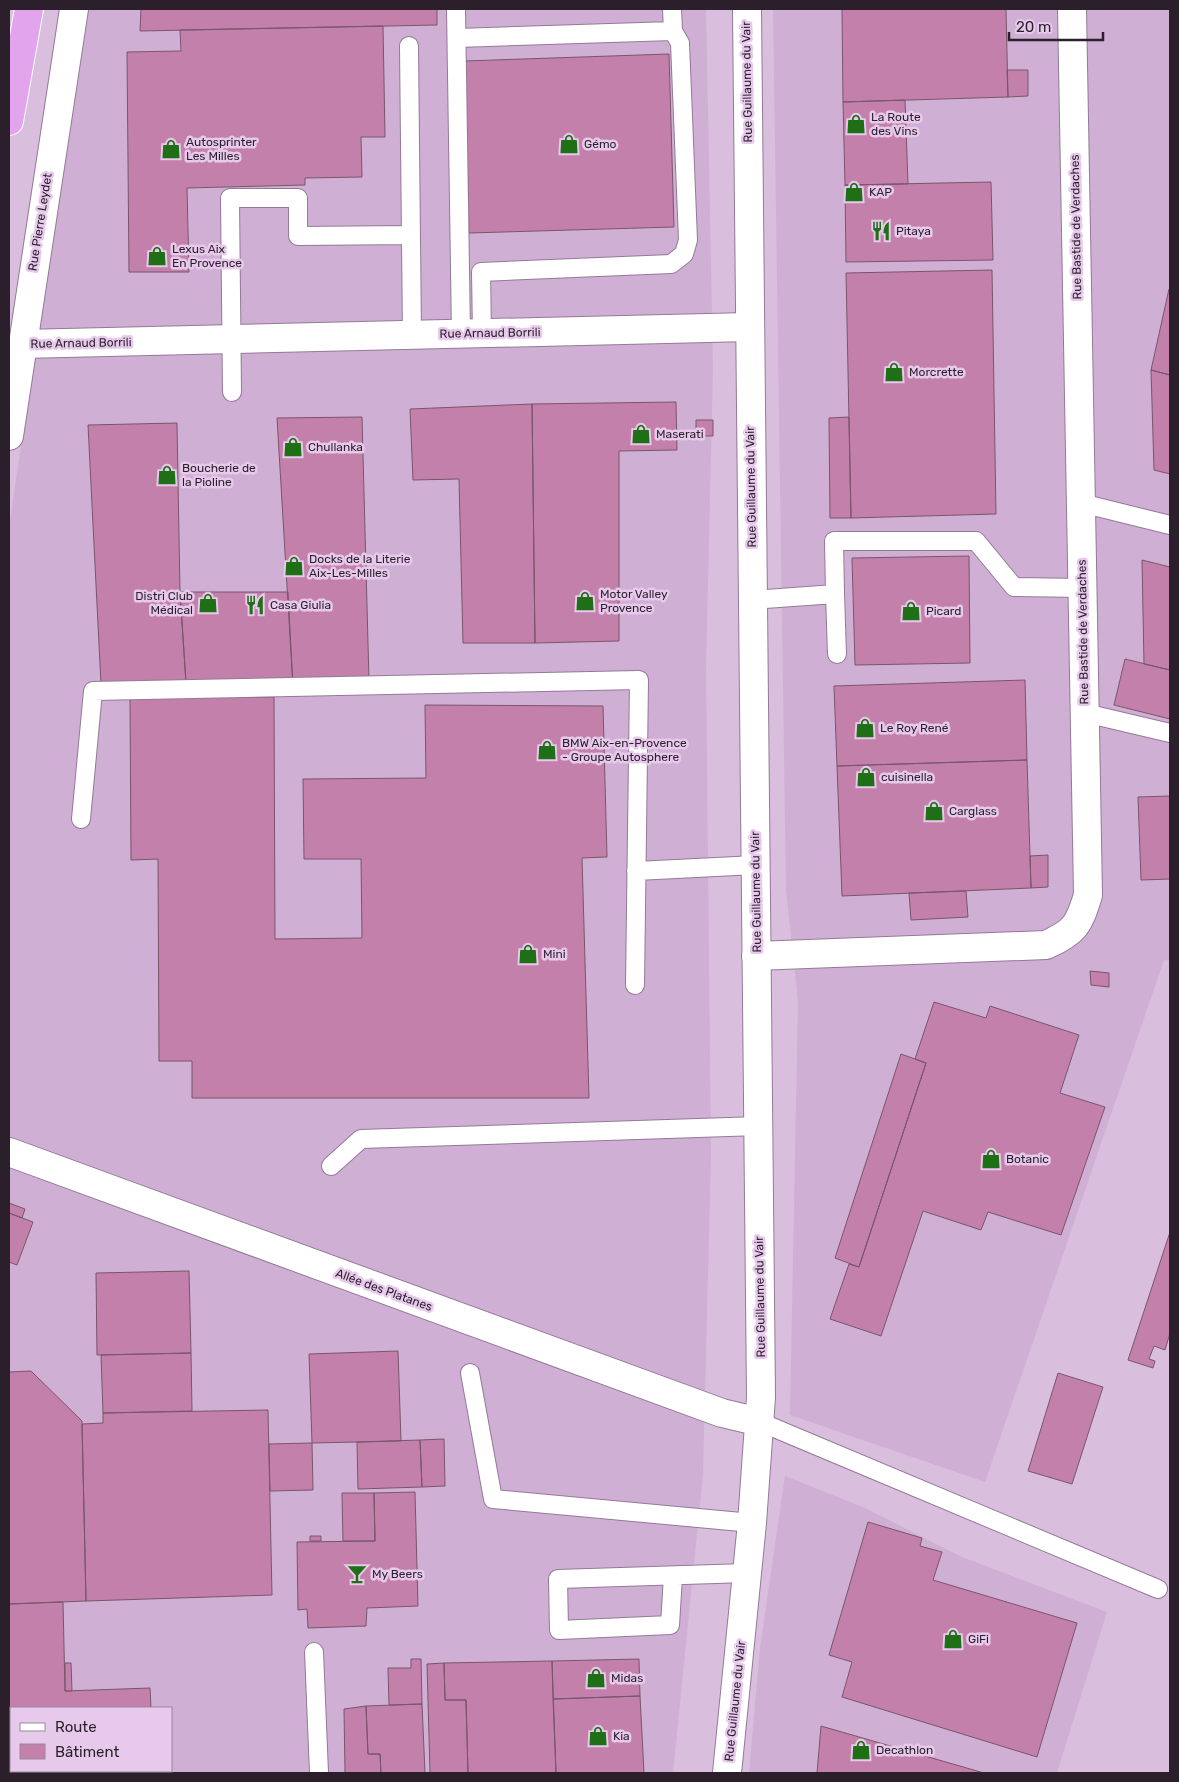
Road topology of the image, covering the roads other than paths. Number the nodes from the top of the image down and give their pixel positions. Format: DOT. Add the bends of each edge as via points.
graph roads {
  1 [pos="29,9"];
  2 [pos="74,9"];
  3 [pos="456,9"];
  4 [pos="672,9"];
  5 [pos="746,9"];
  6 [pos="1072,9"];
  7 [pos="673,31"];
  8 [pos="457,38"];
  9 [pos="409,46"];
  10 [pos="9,121"];
  11 [pos="411,235"];
  12 [pos="750,326"];
  13 [pos="471,334"];
  14 [pos="412,335"];
  15 [pos="231,339"];
  16 [pos="22,344"];
  17 [pos="232,392"];
  18 [pos="9,436"];
  19 [pos="1081,503"];
  20 [pos="1170,526"];
  21 [pos="1083,588"];
  22 [pos="835,594"];
  23 [pos="753,600"];
  24 [pos="837,654"];
  25 [pos="1085,714"];
  26 [pos="1170,733"];
  27 [pos="81,819"];
  28 [pos="756,865"];
  29 [pos="636,871"];
  30 [pos="756,956"];
  31 [pos="635,985"];
  32 [pos="758,1126"];
  33 [pos="9,1152"];
  34 [pos="331,1166"];
  35 [pos="470,1373"];
  36 [pos="760,1422"];
  37 [pos="752,1523"];
  38 [pos="747,1573"];
  39 [pos="673,1576"];
  40 [pos="1158,1589"];
  41 [pos="314,1652"];
  42 [pos="319,1773"];
  43 [pos="727,1773"];
  1 -- 10 [label="highway"];
  2 -- 16 [label="street, Rue Pierre Leydet"];
  3 -- 8 [label="lane"];
  4 -- 7 [label="lane"];
  5 -- 12 [label="street, Rue Guillaume du Vair"];
  6 -- 19 [label="street, Rue Bastide de Verdaches"];
  7 -- 8 [label="lane"];
  7 -- 13 [label="lane" via="680,43 688,240 684,254 672,264 482,272"];
  8 -- 13 [label="lane"];
  9 -- 11 [label="lane"];
  11 -- 14 [label="lane"];
  11 -- 15 [label="lane" via="298,236 298,198 230,198"];
  12 -- 13 [label="street, Rue Arnaud Borrili"];
  12 -- 23 [label="street, Rue Guillaume du Vair"];
  13 -- 14 [label="street, Rue Arnaud Borrili"];
  14 -- 15 [label="street, Rue Arnaud Borrili"];
  15 -- 16 [label="street, Rue Arnaud Borrili"];
  15 -- 17 [label="lane"];
  16 -- 18 [label="street, Rue Pierre Leydet"];
  19 -- 20 [label="lane"];
  19 -- 21 [label="street, Rue Bastide de Verdaches"];
  21 -- 22 [label="lane" via="1014,587 976,541 834,541"];
  21 -- 25 [label="street, Rue Bastide de Verdaches"];
  22 -- 23 [label="lane"];
  22 -- 24 [label="lane"];
  23 -- 28 [label="street, Rue Guillaume du Vair"];
  25 -- 26 [label="lane"];
  25 -- 30 [label="street, Rue Bastide de Verdaches" via="1088,895 1081,919 1066,936 1046,945"];
  27 -- 29 [label="lane" via="93,691 639,680"];
  28 -- 29 [label="lane"];
  28 -- 30 [label="street, Rue Guillaume du Vair"];
  29 -- 31 [label="lane"];
  30 -- 32 [label="street, Rue Guillaume du Vair"];
  32 -- 34 [label="lane" via="361,1139"];
  32 -- 36 [label="street, Rue Guillaume du Vair"];
  33 -- 36 [label="street, Allée des Platanes" via="701,1406"];
  35 -- 37 [label="lane" via="493,1499"];
  36 -- 37 [label="street, Rue Guillaume du Vair"];
  36 -- 40 [label="lane"];
  37 -- 38 [label="street, Rue Guillaume du Vair"];
  38 -- 39 [label="lane"];
  38 -- 43 [label="street, Rue Guillaume du Vair"];
  39 -- 39 [label="lane" via="558,1579 559,1630 670,1625"];
  41 -- 42 [label="lane"];
}
